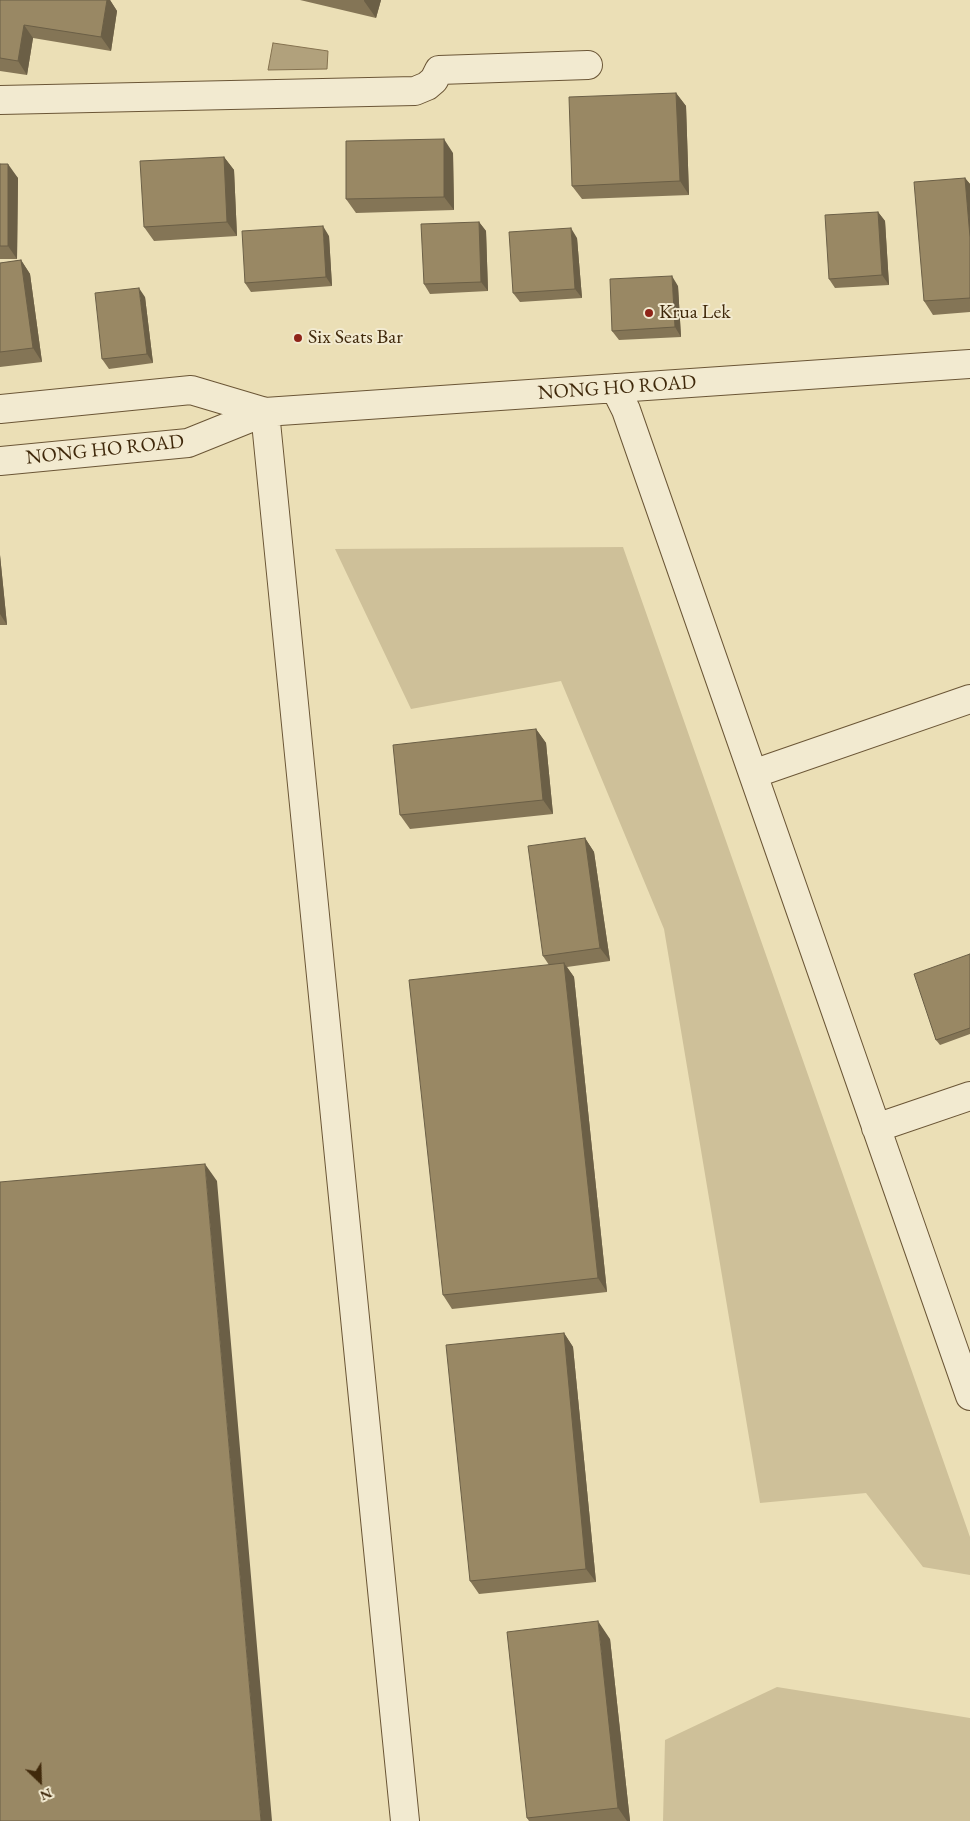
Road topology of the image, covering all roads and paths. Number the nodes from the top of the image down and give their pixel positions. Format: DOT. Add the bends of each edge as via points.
graph roads {
  1 [pos="588,65"];
  2 [pos="0,100"];
  3 [pos="970,364"];
  4 [pos="614,388"];
  5 [pos="0,409"];
  6 [pos="265,412"];
  7 [pos="0,461"];
  8 [pos="970,699"];
  9 [pos="753,774"];
  10 [pos="970,1096"];
  11 [pos="876,1128"];
  12 [pos="970,1396"];
  13 [pos="405,1821"];
  1 -- 2 [label="street" via="439,70 427,86 415,90"];
  3 -- 4 [label="street, NONG HO ROAD"];
  4 -- 6 [label="street, NONG HO ROAD"];
  4 -- 9 [label="street" via="626,410"];
  5 -- 6 [label="street, NONG HO ROAD" via="191,390"];
  6 -- 7 [label="street, NONG HO ROAD" via="188,443"];
  6 -- 13 [label="street"];
  8 -- 9 [label="street"];
  9 -- 11 [label="street"];
  10 -- 11 [label="street"];
  11 -- 12 [label="street"];
}
